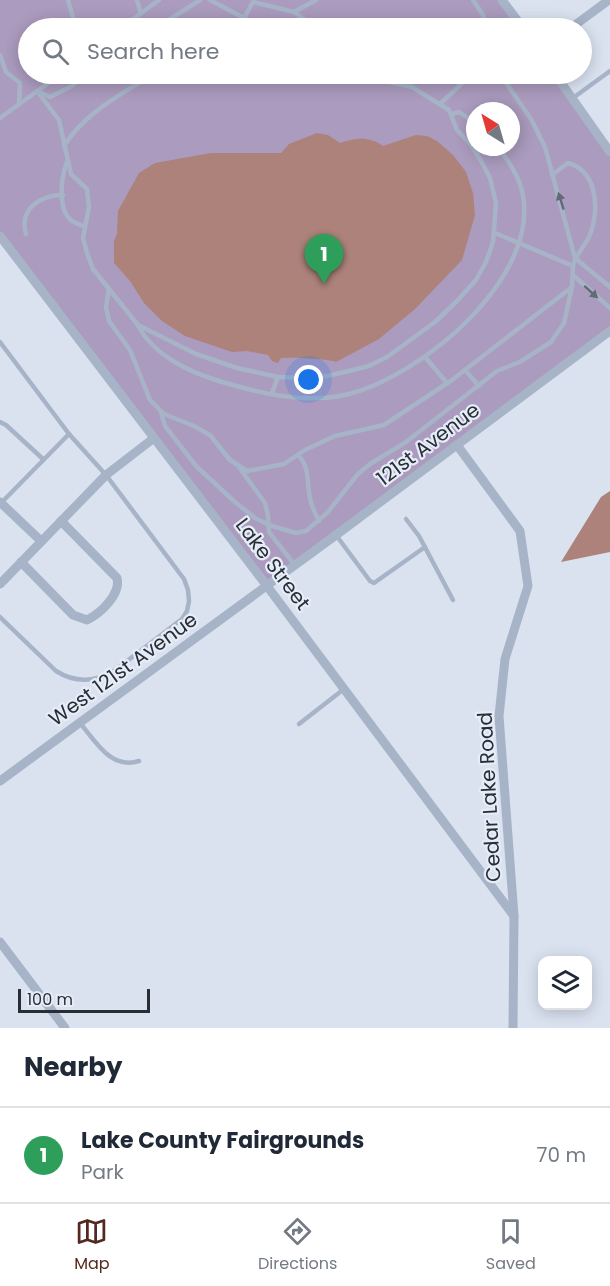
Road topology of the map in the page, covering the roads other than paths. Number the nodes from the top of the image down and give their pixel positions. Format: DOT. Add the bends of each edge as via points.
graph roads {
  1 [pos="68,0"];
  2 [pos="137,0"];
  3 [pos="159,0"];
  4 [pos="200,0"];
  5 [pos="210,0"];
  6 [pos="316,0"];
  7 [pos="473,0"];
  8 [pos="502,0"];
  9 [pos="609,0"];
  10 [pos="252,1"];
  11 [pos="294,12"];
  12 [pos="141,14"];
  13 [pos="73,18"];
  14 [pos="137,18"];
  15 [pos="172,18"];
  16 [pos="244,18"];
  17 [pos="302,18"];
  18 [pos="484,18"];
  19 [pos="516,18"];
  20 [pos="585,18"];
  21 [pos="0,56"];
  22 [pos="610,71"];
  23 [pos="18,82"];
  24 [pos="20,84"];
  25 [pos="47,84"];
  26 [pos="74,84"];
  27 [pos="137,84"];
  28 [pos="398,84"];
  29 [pos="461,84"];
  30 [pos="507,84"];
  31 [pos="562,84"];
  32 [pos="37,91"];
  33 [pos="573,98"];
  34 [pos="19,104"];
  35 [pos="440,104"];
  36 [pos="452,114"];
  37 [pos="466,117"];
  38 [pos="0,118"];
  39 [pos="64,146"];
  40 [pos="610,152"];
  41 [pos="504,156"];
  42 [pos="68,159"];
  43 [pos="552,175"];
  44 [pos="63,195"];
  45 [pos="86,227"];
  46 [pos="495,233"];
  47 [pos="26,234"];
  48 [pos="0,236"];
  49 [pos="518,241"];
  50 [pos="575,258"];
  51 [pos="573,266"];
  52 [pos="573,275"];
  53 [pos="572,287"];
  54 [pos="610,287"];
  55 [pos="109,289"];
  56 [pos="610,308"];
  57 [pos="138,325"];
  58 [pos="610,331"];
  59 [pos="0,342"];
  60 [pos="425,357"];
  61 [pos="465,370"];
  62 [pos="278,377"];
  63 [pos="447,383"];
  64 [pos="479,386"];
  65 [pos="272,393"];
  66 [pos="160,410"];
  67 [pos="0,422"];
  68 [pos="69,434"];
  69 [pos="154,438"];
  70 [pos="457,445"];
  71 [pos="298,454"];
  72 [pos="43,459"];
  73 [pos="237,465"];
  74 [pos="106,476"];
  75 [pos="0,503"];
  76 [pos="405,519"];
  77 [pos="61,521"];
  78 [pos="319,521"];
  79 [pos="269,525"];
  80 [pos="336,535"];
  81 [pos="42,541"];
  82 [pos="425,547"];
  83 [pos="21,562"];
  84 [pos="295,565"];
  85 [pos="0,584"];
  86 [pos="267,586"];
  87 [pos="453,600"];
  88 [pos="0,617"];
  89 [pos="344,689"];
  90 [pos="80,723"];
  91 [pos="299,724"];
  92 [pos="140,761"];
  93 [pos="0,781"];
  94 [pos="514,916"];
  95 [pos="0,942"];
  96 [pos="65,1028"];
  97 [pos="513,1028"];
  1 -- 13 [label="lane"];
  2 -- 12 [label="lane"];
  3 -- 12 [label="lane"];
  4 -- 15 [label="lane"];
  5 -- 16 [label="lane"];
  6 -- 11 [label="lane"];
  7 -- 18 [label="lane"];
  8 -- 19 [label="street"];
  9 -- 20 [label="street"];
  10 -- 11 [label="lane"];
  10 -- 16 [label="lane"];
  11 -- 17 [label="lane"];
  12 -- 14 [label="lane"];
  21 -- 23 [label="lane" via="6,72"];
  22 -- 33 [label="lane"];
  24 -- 34 [label="lane"];
  25 -- 32 [label="lane"];
  26 -- 32 [label="lane" via="50,97"];
  27 -- 39 [label="lane" via="97,110"];
  28 -- 35 [label="lane" via="412,87"];
  29 -- 35 [label="lane"];
  30 -- 43 [label="lane" via="545,147"];
  31 -- 33 [label="street"];
  32 -- 34 [label="lane"];
  32 -- 39 [label="lane" via="59,120"];
  33 -- 40 [label="street"];
  34 -- 38 [label="lane"];
  35 -- 36 [label="lane"];
  36 -- 37 [label="lane" via="459,112"];
  36 -- 46 [label="lane" via="457,130 471,145 490,178 496,203"];
  39 -- 42 [label="lane"];
  41 -- 49 [label="lane" via="516,174 523,197"];
  42 -- 44 [label="lane"];
  42 -- 45 [label="lane" via="71,174 87,189"];
  50 -- 43 [label="lane, one-way"];
  43 -- 50 [label="lane" via="568,163 577,166 594,189 591,233"];
  44 -- 45 [label="lane" via="67,215"];
  44 -- 47 [label="lane" via="40,198 30,207 24,226"];
  45 -- 55 [label="lane" via="83,238 87,253 93,269"];
  46 -- 49 [label="lane"];
  46 -- 62 [label="lane" via="476,280 411,340 369,366 328,376"];
  48 -- 69 [label="street, Lake Street"];
  49 -- 51 [label="lane"];
  49 -- 60 [label="lane" via="489,298 466,324"];
  50 -- 51 [label="lane"];
  50 -- 54 [label="lane"];
  51 -- 52 [label="lane"];
  52 -- 53 [label="lane"];
  52 -- 56 [label="lane, one-way"];
  53 -- 61 [label="lane"];
  53 -- 64 [label="lane" via="564,323 551,342 497,371"];
  55 -- 57 [label="lane"];
  55 -- 66 [label="lane" via="109,321 130,350 150,400"];
  57 -- 62 [label="lane" via="196,354"];
  57 -- 65 [label="lane" via="155,347 181,366 232,385"];
  58 -- 70 [label="street, 121st Avenue"];
  59 -- 68 [label="lane"];
  60 -- 63 [label="lane"];
  60 -- 65 [label="lane" via="350,394 308,399"];
  61 -- 63 [label="lane"];
  61 -- 64 [label="lane"];
  62 -- 65 [label="lane"];
  63 -- 71 [label="lane" via="384,425 335,436"];
  64 -- 78 [label="lane" via="357,474"];
  66 -- 73 [label="lane" via="210,435"];
  66 -- 79 [label="lane" via="165,426 196,466 235,502"];
  67 -- 72 [label="lane"];
  68 -- 72 [label="lane"];
  68 -- 74 [label="lane"];
  69 -- 74 [label="street"];
  69 -- 86 [label="street, Lake Street"];
  70 -- 80 [label="street, 121st Avenue"];
  70 -- 94 [label="street, Cedar Lake Road" via="520,531 528,586 505,659 499,716"];
  71 -- 73 [label="lane" via="284,464 247,471"];
  71 -- 78 [label="lane" via="308,471 309,494"];
  72 -- 75 [label="lane"];
  73 -- 79 [label="lane" via="265,503"];
  74 -- 77 [label="street"];
  74 -- 88 [label="lane" via="184,579 189,601 182,620 104,677 78,680 56,671"];
  75 -- 81 [label="street"];
  76 -- 82 [label="lane"];
  77 -- 81 [label="street"];
  77 -- 83 [label="street" via="117,578 116,593 93,617 87,620 73,615"];
  78 -- 79 [label="lane" via="296,533"];
  79 -- 84 [label="lane" via="269,532"];
  80 -- 82 [label="lane" via="374,583"];
  80 -- 84 [label="street, 121st Avenue"];
  81 -- 83 [label="street"];
  82 -- 87 [label="lane"];
  83 -- 85 [label="street"];
  84 -- 86 [label="street, 121st Avenue"];
  86 -- 89 [label="street, Lake Street"];
  86 -- 90 [label="street, West 121st Avenue"];
  89 -- 91 [label="lane"];
  89 -- 94 [label="street, Lake Street"];
  90 -- 92 [label="lane" via="118,762 128,765"];
  90 -- 93 [label="street, West 121st Avenue"];
  94 -- 97 [label="street, Cedar Lake Road"];
  95 -- 96 [label="street"];
}
